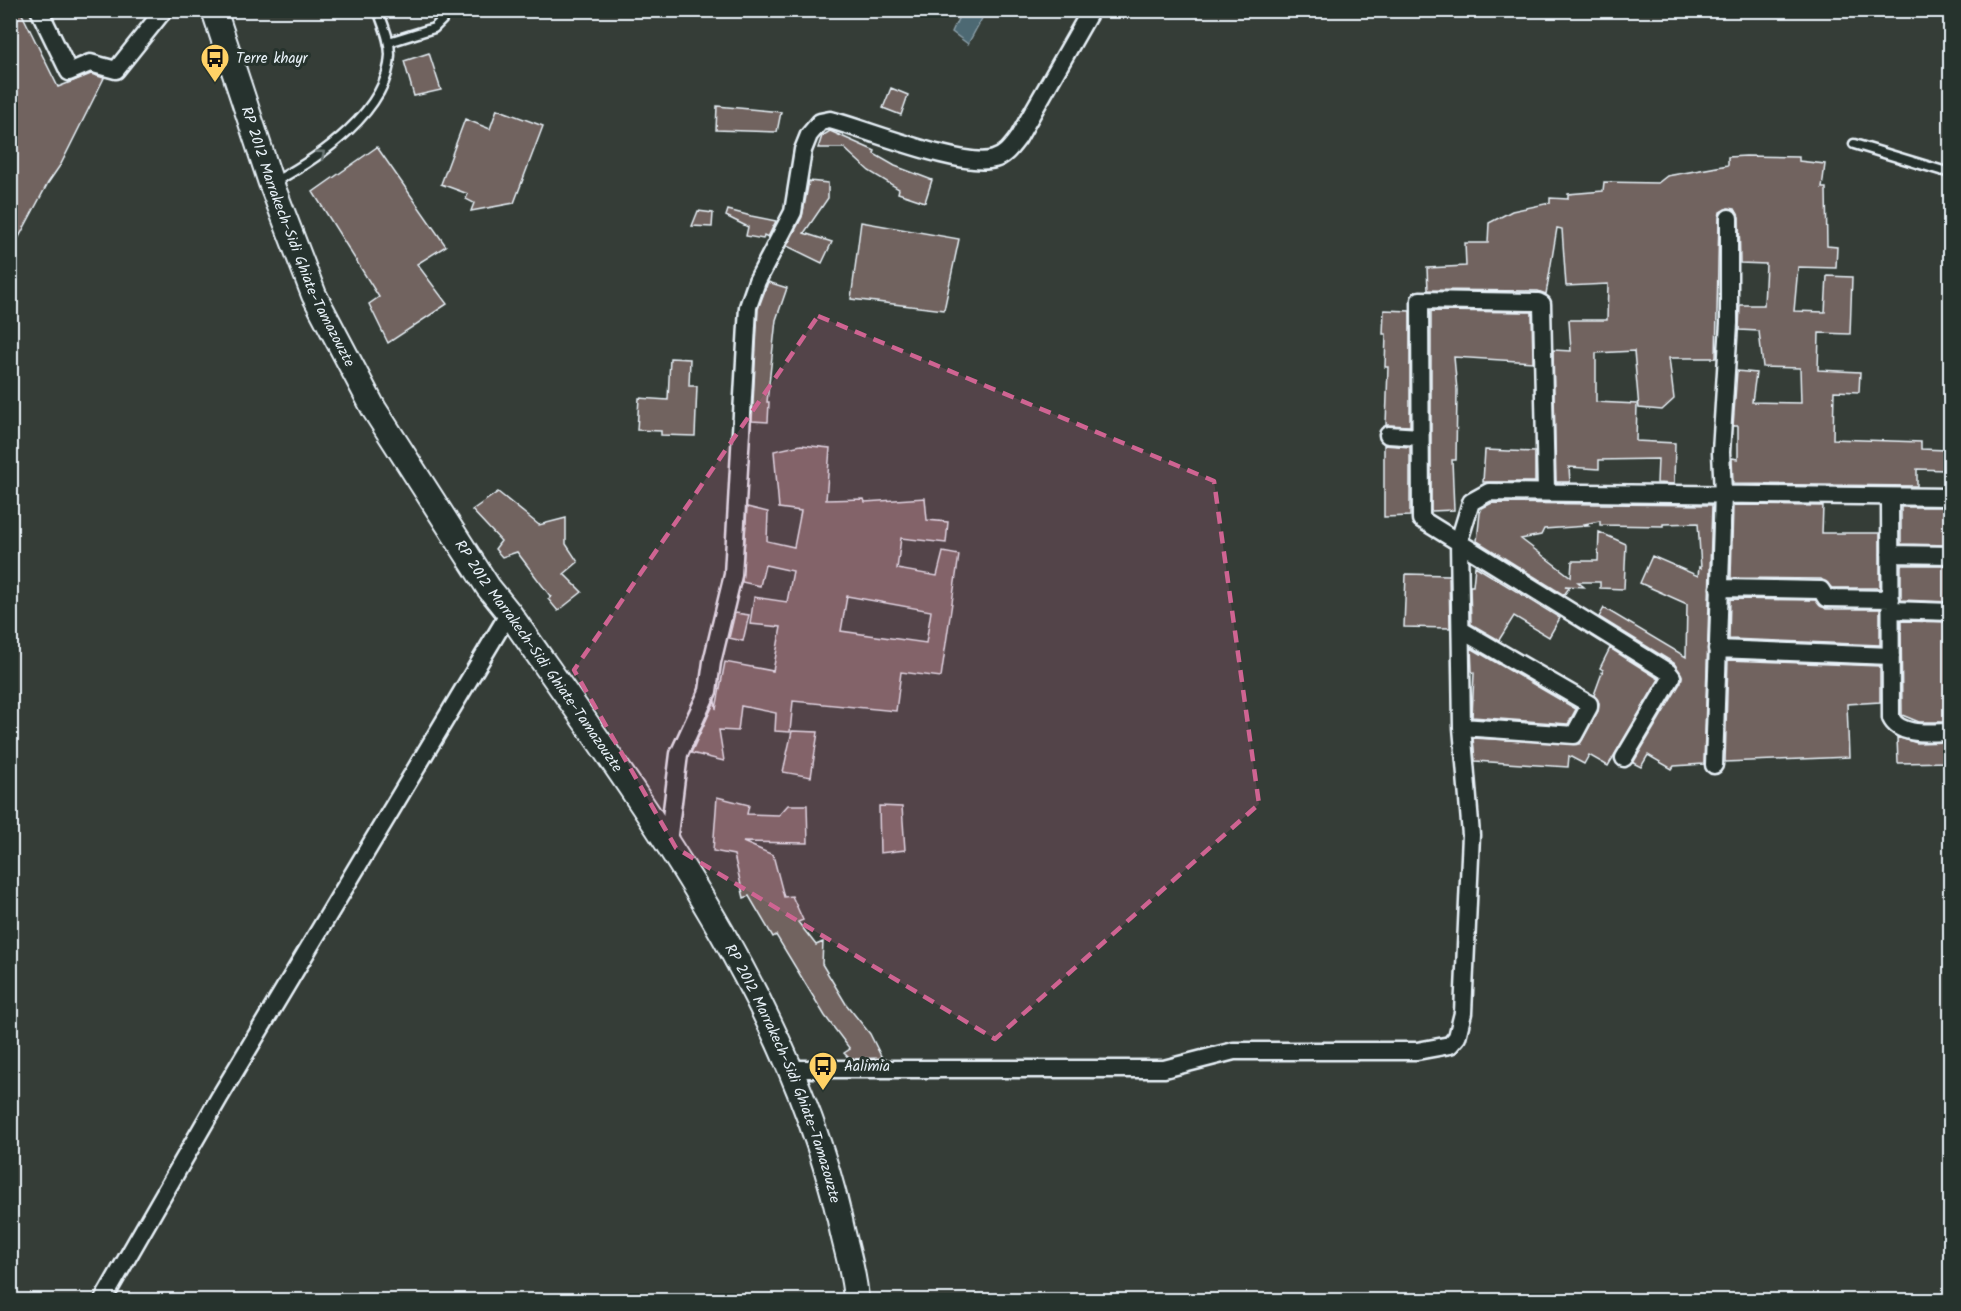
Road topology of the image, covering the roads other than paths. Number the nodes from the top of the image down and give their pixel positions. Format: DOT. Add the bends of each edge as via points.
graph roads {
  1 [pos="39,10"];
  2 [pos="164,10"];
  3 [pos="214,10"];
  4 [pos="378,10"];
  5 [pos="443,10"];
  6 [pos="1091,10"];
  7 [pos="389,42"];
  8 [pos="1854,144"];
  9 [pos="1950,173"];
  10 [pos="271,183"];
  11 [pos="1729,218"];
  12 [pos="1388,435"];
  13 [pos="1420,436"];
  14 [pos="1546,491"];
  15 [pos="1723,493"];
  16 [pos="1890,497"];
  17 [pos="1950,497"];
  18 [pos="1459,541"];
  19 [pos="1890,554"];
  20 [pos="1950,555"];
  21 [pos="1719,588"];
  22 [pos="1892,604"];
  23 [pos="1950,612"];
  24 [pos="509,614"];
  25 [pos="1461,630"];
  26 [pos="1718,649"];
  27 [pos="1891,656"];
  28 [pos="1462,727"];
  29 [pos="1950,732"];
  30 [pos="1624,758"];
  31 [pos="1714,765"];
  32 [pos="668,842"];
  33 [pos="792,1069"];
  34 [pos="103,1300"];
  35 [pos="856,1300"];
  1 -- 2 [label="street" via="69,72 90,63 116,70"];
  3 -- 10 [label="street, RP 2012 Marrakech-Sidi Ghiate-Tamazouzte"];
  4 -- 7 [label="lane"];
  5 -- 7 [label="lane" via="442,20 434,28"];
  6 -- 32 [label="street" via="1018,138 999,157 967,160 830,120 820,122 808,135 793,212 748,307 733,575 708,690 679,754"];
  10 -- 7 [label="lane, one-way" via="309,163 358,119 384,82"];
  8 -- 9 [label="lane"];
  10 -- 24 [label="street, RP 2012 Marrakech-Sidi Ghiate-Tamazouzte" via="314,295 374,409 451,533"];
  11 -- 15 [label="street"];
  12 -- 13 [label="street"];
  13 -- 14 [label="street" via="1420,300 1538,302 1544,317"];
  13 -- 18 [label="street" via="1427,466 1421,519"];
  14 -- 15 [label="street"];
  14 -- 18 [label="street" via="1483,494 1471,502"];
  15 -- 16 [label="street"];
  15 -- 21 [label="street"];
  16 -- 17 [label="street"];
  16 -- 19 [label="street"];
  18 -- 25 [label="street"];
  18 -- 30 [label="street" via="1671,676"];
  19 -- 20 [label="street"];
  19 -- 22 [label="street"];
  21 -- 22 [label="street" via="1821,590 1826,598"];
  21 -- 26 [label="street"];
  22 -- 23 [label="street"];
  22 -- 27 [label="street"];
  24 -- 32 [label="street, RP 2012 Marrakech-Sidi Ghiate-Tamazouzte"];
  24 -- 34 [label="street" via="219,1098"];
  25 -- 28 [label="street"];
  25 -- 28 [label="street" via="1589,704 1574,735"];
  26 -- 27 [label="street"];
  26 -- 31 [label="street"];
  27 -- 29 [label="street" via="1893,723 1906,731"];
  28 -- 33 [label="street" via="1471,835 1463,1013 1457,1037 1450,1045 1417,1051 1234,1051 1164,1069"];
  32 -- 33 [label="street, RP 2012 Marrakech-Sidi Ghiate-Tamazouzte"];
  33 -- 35 [label="street, RP 2012 Marrakech-Sidi Ghiate-Tamazouzte" via="827,1166"];
}
